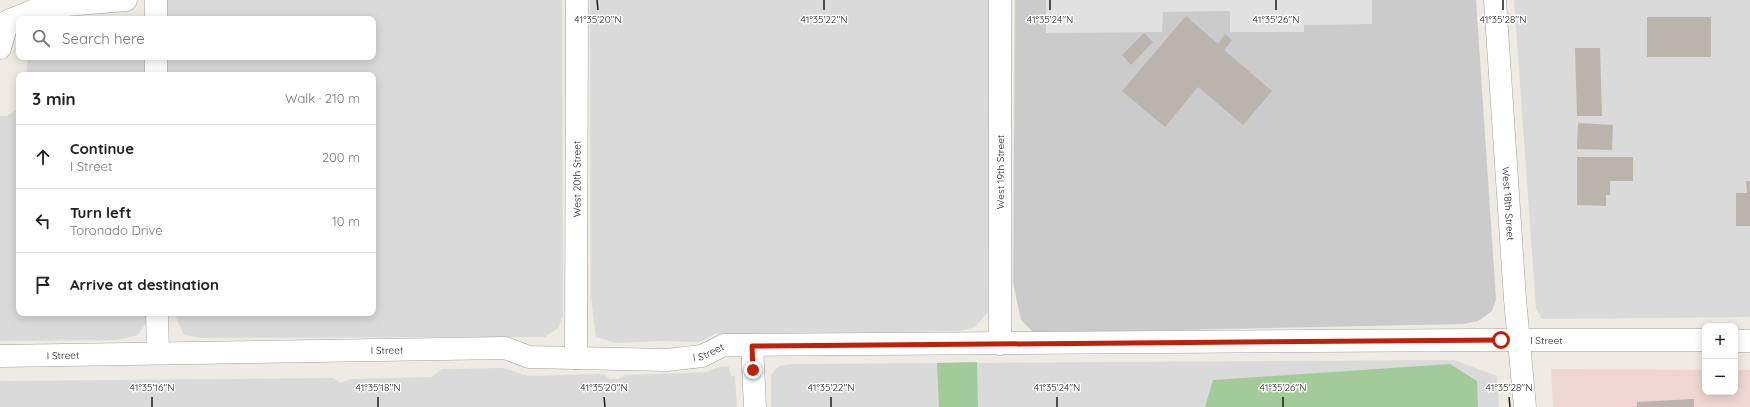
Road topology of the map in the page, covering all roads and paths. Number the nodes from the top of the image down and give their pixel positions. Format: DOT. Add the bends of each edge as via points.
graph roads {
  1 [pos="126,0"];
  2 [pos="156,0"];
  3 [pos="577,0"];
  4 [pos="1000,0"];
  5 [pos="1495,0"];
  6 [pos="20,16"];
  7 [pos="156,16"];
  8 [pos="16,18"];
  9 [pos="0,48"];
  10 [pos="156,60"];
  11 [pos="156,72"];
  12 [pos="157,316"];
  13 [pos="1519,340"];
  14 [pos="1702,340"];
  15 [pos="1738,341"];
  16 [pos="1750,341"];
  17 [pos="1000,344"];
  18 [pos="752,346"];
  19 [pos="158,353"];
  20 [pos="0,356"];
  21 [pos="576,358"];
  22 [pos="755,407"];
  23 [pos="1525,407"];
  1 -- 6 [label="street" via="42,7"];
  2 -- 7 [label="street"];
  3 -- 21 [label="street, West 20th Street"];
  4 -- 17 [label="street, West 19th Street"];
  5 -- 13 [label="street, West 18th Street"];
  8 -- 9 [label="street" via="8,21"];
  10 -- 11 [label="street"];
  12 -- 19 [label="street"];
  13 -- 14 [label="street, I Street"];
  13 -- 17 [label="street, I Street"];
  13 -- 23 [label="street, West 18th Street"];
  15 -- 16 [label="street"];
  17 -- 18 [label="street, I Street"];
  18 -- 21 [label="street, I Street" via="724,345 702,356 667,360"];
  18 -- 22 [label="street"];
  19 -- 20 [label="street, I Street"];
  19 -- 21 [label="street, I Street" via="505,348 529,357"];
}
